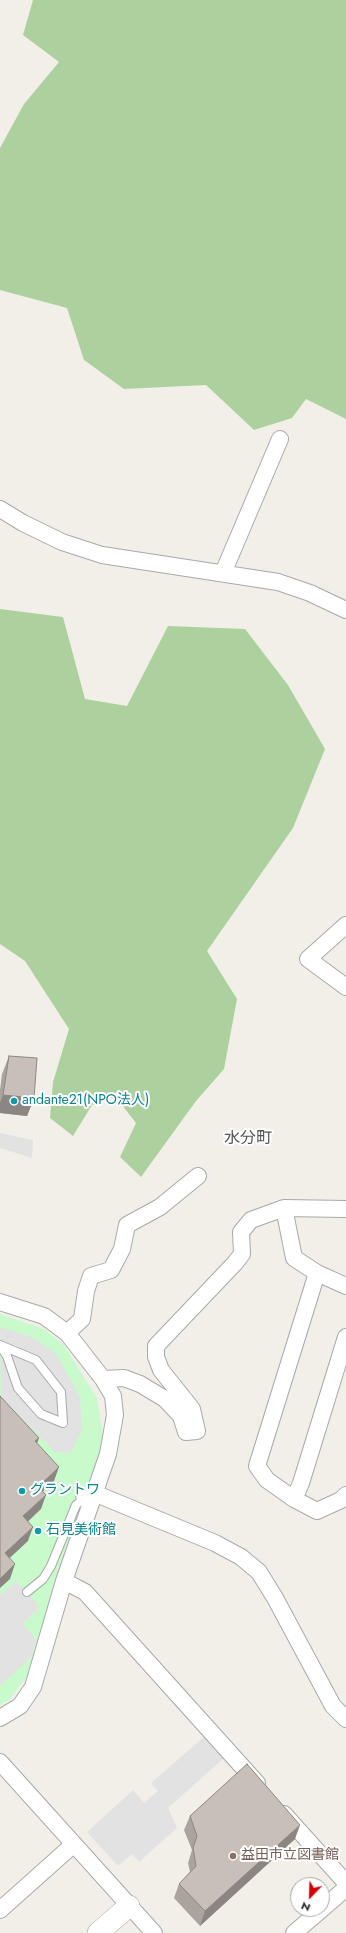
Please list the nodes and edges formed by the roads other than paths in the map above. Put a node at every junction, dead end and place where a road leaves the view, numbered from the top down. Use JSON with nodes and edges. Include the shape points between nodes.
{"nodes":[{"id":1,"x":280,"y":438,"type":"dead end"},
{"id":2,"x":0,"y":509,"type":"edge"},
{"id":3,"x":223,"y":573,"type":"junction"},
{"id":4,"x":346,"y":610,"type":"edge"},
{"id":5,"x":346,"y":925,"type":"edge"},
{"id":6,"x":346,"y":987,"type":"edge"},
{"id":7,"x":198,"y":1176,"type":"dead end"},
{"id":8,"x":284,"y":1208,"type":"junction"},
{"id":9,"x":346,"y":1209,"type":"edge"},
{"id":10,"x":316,"y":1273,"type":"junction"},
{"id":11,"x":346,"y":1286,"type":"edge"},
{"id":12,"x":0,"y":1302,"type":"edge"},
{"id":13,"x":67,"y":1333,"type":"junction"},
{"id":14,"x":346,"y":1337,"type":"edge"},
{"id":15,"x":0,"y":1345,"type":"edge"},
{"id":16,"x":103,"y":1379,"type":"junction"},
{"id":17,"x":94,"y":1493,"type":"junction"},
{"id":18,"x":346,"y":1495,"type":"edge"},
{"id":19,"x":294,"y":1499,"type":"junction"},
{"id":20,"x":64,"y":1581,"type":"junction"},
{"id":21,"x":27,"y":1592,"type":"dead end"},
{"id":22,"x":0,"y":1718,"type":"edge"},
{"id":23,"x":346,"y":1719,"type":"edge"},
{"id":24,"x":0,"y":1762,"type":"edge"},
{"id":25,"x":266,"y":1794,"type":"edge"},
{"id":26,"x":277,"y":1805,"type":"edge"},
{"id":27,"x":74,"y":1844,"type":"junction"},
{"id":28,"x":346,"y":1882,"type":"edge"},
{"id":29,"x":346,"y":1888,"type":"edge"},
{"id":30,"x":330,"y":1902,"type":"edge"},
{"id":31,"x":129,"y":1906,"type":"junction"},
{"id":32,"x":0,"y":1910,"type":"edge"},
{"id":33,"x":313,"y":1917,"type":"edge"},
{"id":34,"x":98,"y":1933,"type":"edge"},
{"id":35,"x":154,"y":1933,"type":"edge"},
{"id":36,"x":294,"y":1933,"type":"edge"}],
"edges":[{"from":1,"to":3,"type":"street"},
{"from":2,"to":3,"type":"street","via":[[62,542],[102,555]]},
{"from":3,"to":4,"type":"street","via":[[278,582],[310,592]]},
{"from":5,"to":6,"type":"street","via":[[308,959]]},
{"from":7,"to":13,"type":"street","via":[[160,1208],[127,1226],[122,1249],[112,1270],[91,1276],[82,1319]]},
{"from":8,"to":9,"type":"street"},
{"from":8,"to":10,"type":"street","via":[[294,1258]]},
{"from":8,"to":16,"type":"street","via":[[251,1220],[240,1232],[242,1254],[156,1346],[156,1357],[161,1370],[192,1409],[197,1431],[186,1432],[181,1416],[165,1400],[140,1384],[124,1378]]},
{"from":10,"to":11,"type":"street"},
{"from":10,"to":19,"type":"street","via":[[257,1466],[267,1480]]},
{"from":12,"to":13,"type":"street","via":[[44,1316]]},
{"from":13,"to":16,"type":"street"},
{"from":14,"to":19,"type":"street","via":[[302,1483]]},
{"from":15,"to":15,"type":"lane","via":[[36,1360],[61,1392],[63,1423],[41,1414],[18,1388],[7,1356]]},
{"from":16,"to":17,"type":"street","via":[[113,1396],[115,1415],[108,1454]]},
{"from":17,"to":20,"type":"street"},
{"from":17,"to":21,"type":"lane","via":[[80,1495],[81,1501],[76,1505],[44,1579]]},
{"from":17,"to":23,"type":"street","via":[[215,1543],[241,1557],[259,1572],[333,1706]]},
{"from":18,"to":19,"type":"street","via":[[342,1500],[317,1511]]},
{"from":20,"to":22,"type":"street","via":[[34,1687],[20,1706]]},
{"from":20,"to":25,"type":"street","via":[[85,1592]]},
{"from":24,"to":27,"type":"street"},
{"from":26,"to":28,"type":"street"},
{"from":27,"to":31,"type":"street"},
{"from":27,"to":32,"type":"street"},
{"from":29,"to":30,"type":"street"},
{"from":31,"to":34,"type":"street"},
{"from":31,"to":35,"type":"street"},
{"from":33,"to":36,"type":"street"}]}
